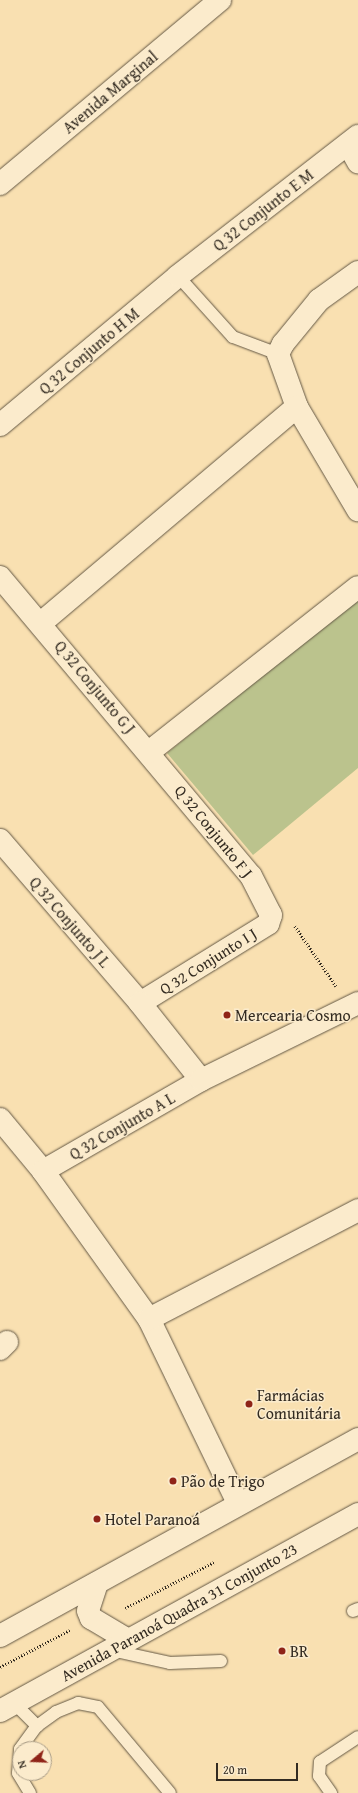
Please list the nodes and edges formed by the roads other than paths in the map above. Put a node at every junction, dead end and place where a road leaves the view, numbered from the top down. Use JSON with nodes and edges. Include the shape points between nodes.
{"nodes":[{"id":1,"x":220,"y":0,"type":"edge"},
{"id":2,"x":355,"y":148,"type":"edge"},
{"id":3,"x":0,"y":184,"type":"edge"},
{"id":4,"x":358,"y":272,"type":"edge"},
{"id":5,"x":178,"y":276,"type":"junction"},
{"id":6,"x":278,"y":354,"type":"junction"},
{"id":7,"x":297,"y":407,"type":"junction"},
{"id":8,"x":0,"y":426,"type":"edge"},
{"id":9,"x":358,"y":510,"type":"edge"},
{"id":10,"x":0,"y":577,"type":"edge"},
{"id":11,"x":358,"y":587,"type":"edge"},
{"id":12,"x":41,"y":623,"type":"junction"},
{"id":13,"x":149,"y":752,"type":"junction"},
{"id":14,"x":0,"y":840,"type":"edge"},
{"id":15,"x":271,"y":915,"type":"joint"},
{"id":16,"x":140,"y":1003,"type":"junction"},
{"id":17,"x":357,"y":1004,"type":"edge"},
{"id":18,"x":201,"y":1080,"type":"junction"},
{"id":19,"x":0,"y":1119,"type":"edge"},
{"id":20,"x":43,"y":1171,"type":"junction"},
{"id":21,"x":358,"y":1210,"type":"edge"},
{"id":22,"x":150,"y":1318,"type":"junction"},
{"id":23,"x":358,"y":1438,"type":"edge"},
{"id":24,"x":238,"y":1503,"type":"junction"},
{"id":25,"x":358,"y":1514,"type":"edge"},
{"id":26,"x":97,"y":1584,"type":"junction"},
{"id":27,"x":0,"y":1636,"type":"edge"},
{"id":28,"x":128,"y":1640,"type":"junction"},
{"id":29,"x":110,"y":1650,"type":"junction"},
{"id":30,"x":221,"y":1661,"type":"dead end"},
{"id":31,"x":7,"y":1707,"type":"edge"},
{"id":32,"x":37,"y":1726,"type":"junction"},
{"id":33,"x":358,"y":1737,"type":"edge"},
{"id":34,"x":30,"y":1793,"type":"edge"},
{"id":35,"x":170,"y":1793,"type":"edge"},
{"id":36,"x":331,"y":1793,"type":"edge"}],
"edges":[{"from":1,"to":3,"type":"street","name":"Avenida Marginal"},
{"from":2,"to":5,"type":"street","name":"Q 32 Conjunto E M"},
{"from":4,"to":6,"type":"street","via":[[319,300],[283,344]]},
{"from":5,"to":6,"type":"lane","via":[[233,337]]},
{"from":5,"to":8,"type":"street","name":"Q 32 Conjunto H M"},
{"from":6,"to":7,"type":"street"},
{"from":7,"to":9,"type":"street"},
{"from":7,"to":12,"type":"street"},
{"from":10,"to":12,"type":"street","name":"Q 32 Conjunto G J"},
{"from":11,"to":13,"type":"street"},
{"from":12,"to":13,"type":"street","name":"Q 32 Conjunto G J"},
{"from":13,"to":15,"type":"street","name":"Q 32 Conjunto F J","via":[[251,876]]},
{"from":14,"to":16,"type":"street","name":"Q 32 Conjunto J L"},
{"from":15,"to":16,"type":"street","name":"Q 32 Conjunto I J","via":[[268,924]]},
{"from":16,"to":18,"type":"street","name":"Q 32 Conjunto J L"},
{"from":17,"to":18,"type":"street","name":"Q 32 Conjunto A L"},
{"from":18,"to":20,"type":"street","name":"Q 32 Conjunto A L"},
{"from":19,"to":20,"type":"street"},
{"from":20,"to":22,"type":"street"},
{"from":21,"to":22,"type":"street"},
{"from":22,"to":24,"type":"street"},
{"from":23,"to":24,"type":"street"},
{"from":24,"to":26,"type":"street"},
{"from":25,"to":28,"type":"street","name":"Avenida Paranoá Quadra 31 Conjunto 23"},
{"from":26,"to":27,"type":"street"},
{"from":26,"to":28,"type":"street","via":[[88,1611],[90,1618]]},
{"from":28,"to":29,"type":"street","name":"Avenida Paranoá Quadra 31 Conjunto 23"},
{"from":29,"to":30,"type":"lane","via":[[170,1663]]},
{"from":29,"to":31,"type":"street","name":"Avenida Paranoá Quadra 31 Conjunto 23"},
{"from":31,"to":32,"type":"lane"},
{"from":32,"to":34,"type":"lane","via":[[17,1757],[20,1777]]},
{"from":32,"to":35,"type":"lane","via":[[56,1712],[73,1704],[98,1707]]},
{"from":33,"to":36,"type":"lane","via":[[320,1762],[319,1776]]}]}
